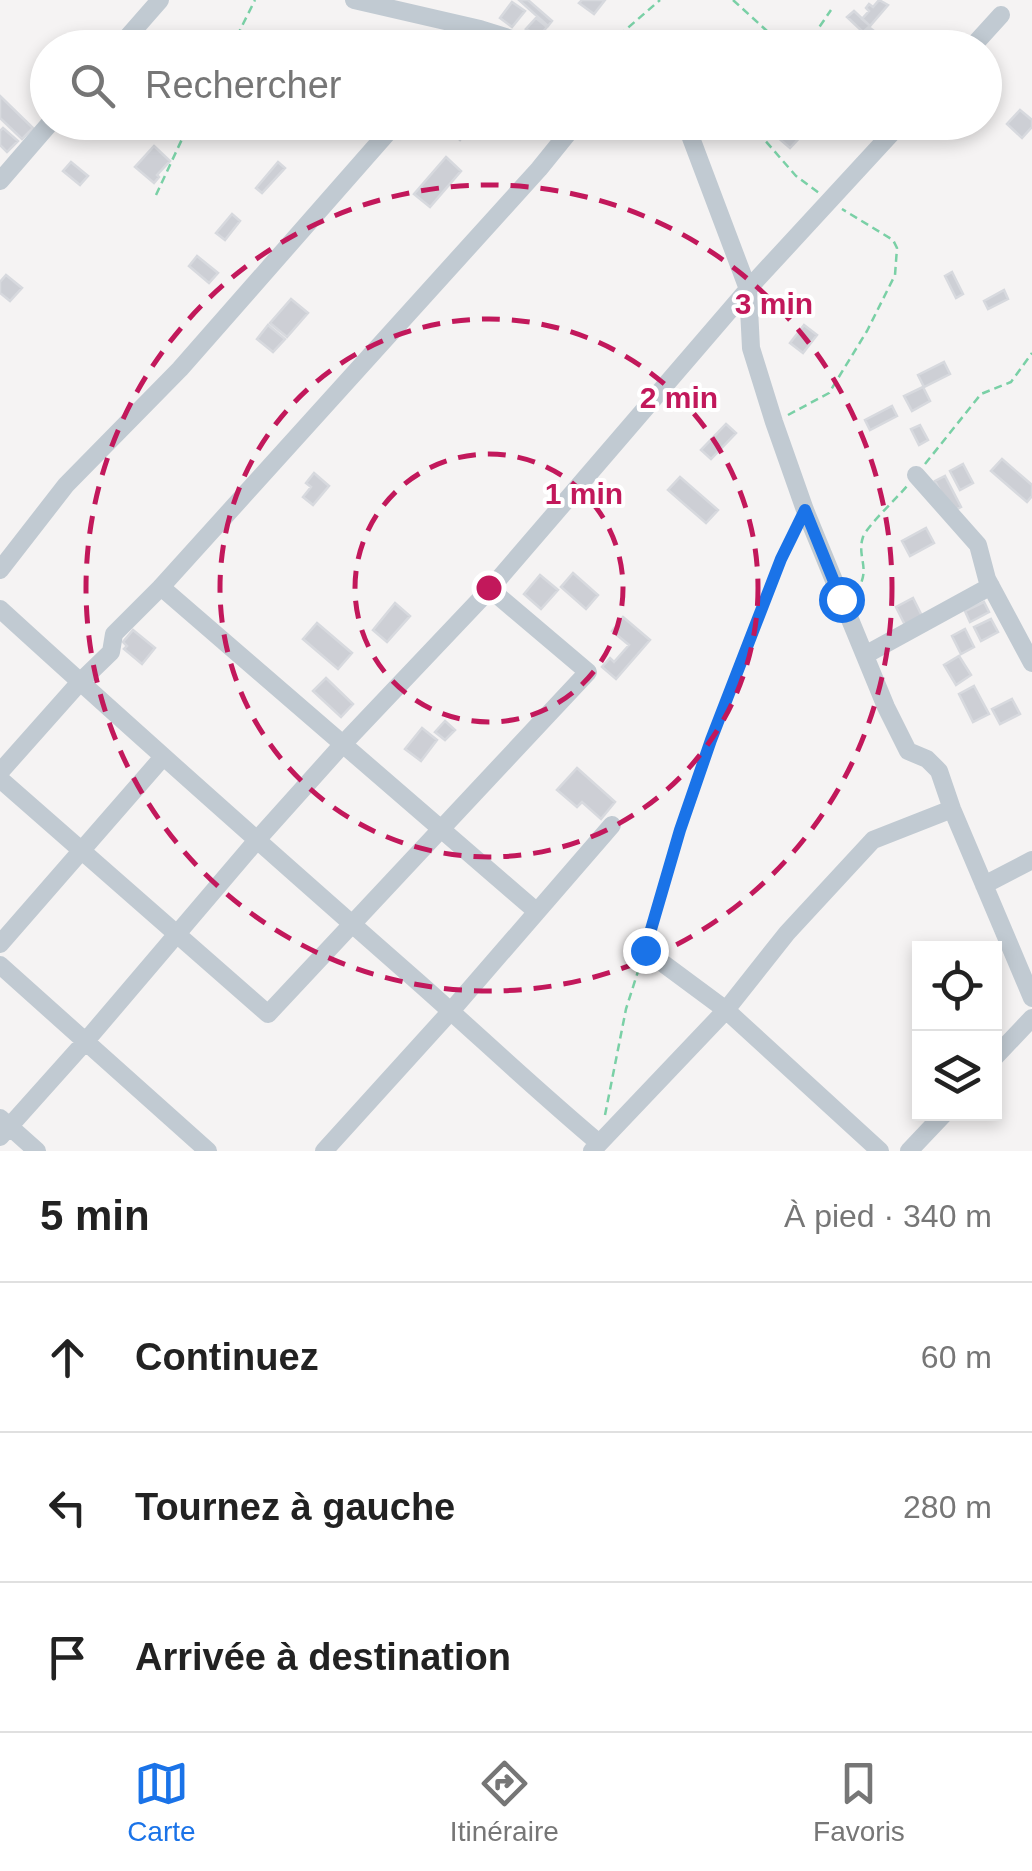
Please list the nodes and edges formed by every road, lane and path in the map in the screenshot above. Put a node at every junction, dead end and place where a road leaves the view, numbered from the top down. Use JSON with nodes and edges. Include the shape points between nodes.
{"nodes":[{"id":1,"x":160,"y":0,"type":"edge"},
{"id":2,"x":255,"y":0,"type":"edge"},
{"id":3,"x":354,"y":0,"type":"edge"},
{"id":4,"x":660,"y":0,"type":"edge"},
{"id":5,"x":733,"y":0,"type":"edge"},
{"id":6,"x":831,"y":10,"type":"dead end"},
{"id":7,"x":1001,"y":16,"type":"dead end"},
{"id":8,"x":480,"y":28,"type":"joint"},
{"id":9,"x":134,"y":30,"type":"edge"},
{"id":10,"x":240,"y":30,"type":"edge"},
{"id":11,"x":486,"y":30,"type":"edge"},
{"id":12,"x":625,"y":30,"type":"edge"},
{"id":13,"x":765,"y":30,"type":"edge"},
{"id":14,"x":818,"y":30,"type":"edge"},
{"id":15,"x":988,"y":30,"type":"edge"},
{"id":16,"x":36,"y":140,"type":"edge"},
{"id":17,"x":182,"y":140,"type":"edge"},
{"id":18,"x":381,"y":140,"type":"edge"},
{"id":19,"x":561,"y":140,"type":"edge"},
{"id":20,"x":691,"y":140,"type":"edge"},
{"id":21,"x":765,"y":140,"type":"edge"},
{"id":22,"x":886,"y":140,"type":"edge"},
{"id":23,"x":0,"y":180,"type":"edge"},
{"id":24,"x":156,"y":195,"type":"dead end"},
{"id":25,"x":830,"y":201,"type":"junction"},
{"id":26,"x":748,"y":288,"type":"junction"},
{"id":27,"x":774,"y":422,"type":"junction"},
{"id":28,"x":916,"y":475,"type":"dead end"},
{"id":29,"x":805,"y":510,"type":"junction"},
{"id":30,"x":0,"y":570,"type":"edge"},
{"id":31,"x":990,"y":586,"type":"junction"},
{"id":32,"x":161,"y":587,"type":"junction"},
{"id":33,"x":490,"y":590,"type":"junction"},
{"id":34,"x":0,"y":609,"type":"edge"},
{"id":35,"x":864,"y":655,"type":"junction"},
{"id":36,"x":1032,"y":663,"type":"edge"},
{"id":37,"x":80,"y":682,"type":"junction"},
{"id":38,"x":343,"y":744,"type":"junction"},
{"id":39,"x":163,"y":757,"type":"junction"},
{"id":40,"x":0,"y":775,"type":"edge"},
{"id":41,"x":952,"y":809,"type":"junction"},
{"id":42,"x":612,"y":826,"type":"dead end"},
{"id":43,"x":441,"y":829,"type":"junction"},
{"id":44,"x":257,"y":840,"type":"junction"},
{"id":45,"x":83,"y":850,"type":"junction"},
{"id":46,"x":1032,"y":860,"type":"edge"},
{"id":47,"x":984,"y":884,"type":"junction"},
{"id":48,"x":536,"y":912,"type":"junction"},
{"id":49,"x":353,"y":925,"type":"junction"},
{"id":50,"x":177,"y":933,"type":"junction"},
{"id":51,"x":0,"y":944,"type":"edge"},
{"id":52,"x":645,"y":950,"type":"junction"},
{"id":53,"x":0,"y":965,"type":"edge"},
{"id":54,"x":1032,"y":998,"type":"edge"},
{"id":55,"x":726,"y":1010,"type":"junction"},
{"id":56,"x":451,"y":1012,"type":"junction"},
{"id":57,"x":1032,"y":1018,"type":"edge"},
{"id":58,"x":85,"y":1042,"type":"junction"},
{"id":59,"x":1002,"y":1050,"type":"edge"},
{"id":60,"x":938,"y":1121,"type":"edge"},
{"id":61,"x":3,"y":1127,"type":"edge"},
{"id":62,"x":595,"y":1147,"type":"edge"},
{"id":63,"x":37,"y":1151,"type":"edge"},
{"id":64,"x":208,"y":1151,"type":"edge"},
{"id":65,"x":324,"y":1151,"type":"edge"},
{"id":66,"x":880,"y":1151,"type":"edge"},
{"id":67,"x":910,"y":1151,"type":"edge"}],
"edges":[{"from":1,"to":9,"type":"street"},
{"from":2,"to":10,"type":"path"},
{"from":3,"to":8,"type":"street"},
{"from":4,"to":12,"type":"path"},
{"from":5,"to":13,"type":"path"},
{"from":6,"to":14,"type":"path"},
{"from":7,"to":15,"type":"street"},
{"from":8,"to":11,"type":"street"},
{"from":16,"to":23,"type":"street"},
{"from":17,"to":24,"type":"path"},
{"from":18,"to":30,"type":"street","via":[[180,369],[66,485]]},
{"from":19,"to":32,"type":"street"},
{"from":20,"to":26,"type":"street"},
{"from":21,"to":25,"type":"path"},
{"from":22,"to":25,"type":"street"},
{"from":25,"to":26,"type":"street"},
{"from":25,"to":27,"type":"path","via":[[893,240],[895,275],[829,393]]},
{"from":26,"to":27,"type":"street","via":[[751,348]]},
{"from":26,"to":33,"type":"street"},
{"from":27,"to":29,"type":"street"},
{"from":28,"to":31,"type":"street","via":[[978,545]]},
{"from":29,"to":35,"type":"street"},
{"from":29,"to":52,"type":"path","via":[[711,740]]},
{"from":31,"to":35,"type":"street"},
{"from":31,"to":36,"type":"street"},
{"from":32,"to":37,"type":"street","via":[[114,634],[110,652]]},
{"from":32,"to":38,"type":"street"},
{"from":33,"to":38,"type":"street"},
{"from":33,"to":43,"type":"street","via":[[588,672]]},
{"from":34,"to":37,"type":"street"},
{"from":35,"to":41,"type":"street","via":[[908,751],[939,771]]},
{"from":37,"to":39,"type":"street"},
{"from":37,"to":40,"type":"street"},
{"from":38,"to":43,"type":"street"},
{"from":38,"to":44,"type":"street"},
{"from":39,"to":44,"type":"street"},
{"from":39,"to":45,"type":"street"},
{"from":40,"to":45,"type":"street"},
{"from":41,"to":47,"type":"street"},
{"from":41,"to":55,"type":"street","via":[[874,840]]},
{"from":42,"to":48,"type":"street"},
{"from":43,"to":48,"type":"street"},
{"from":43,"to":49,"type":"street"},
{"from":44,"to":49,"type":"street"},
{"from":44,"to":50,"type":"street"},
{"from":45,"to":50,"type":"street"},
{"from":45,"to":51,"type":"street"},
{"from":46,"to":47,"type":"street"},
{"from":47,"to":54,"type":"street"},
{"from":48,"to":56,"type":"street"},
{"from":49,"to":50,"type":"street","via":[[268,1014]]},
{"from":49,"to":56,"type":"street"},
{"from":50,"to":58,"type":"street"},
{"from":52,"to":55,"type":"street"},
{"from":52,"to":62,"type":"path"},
{"from":53,"to":58,"type":"street"},
{"from":55,"to":62,"type":"street"},
{"from":55,"to":66,"type":"street"},
{"from":56,"to":62,"type":"street"},
{"from":56,"to":65,"type":"street"},
{"from":57,"to":59,"type":"street"},
{"from":58,"to":61,"type":"street"},
{"from":58,"to":64,"type":"street"},
{"from":60,"to":67,"type":"street"},
{"from":61,"to":63,"type":"street"}]}
